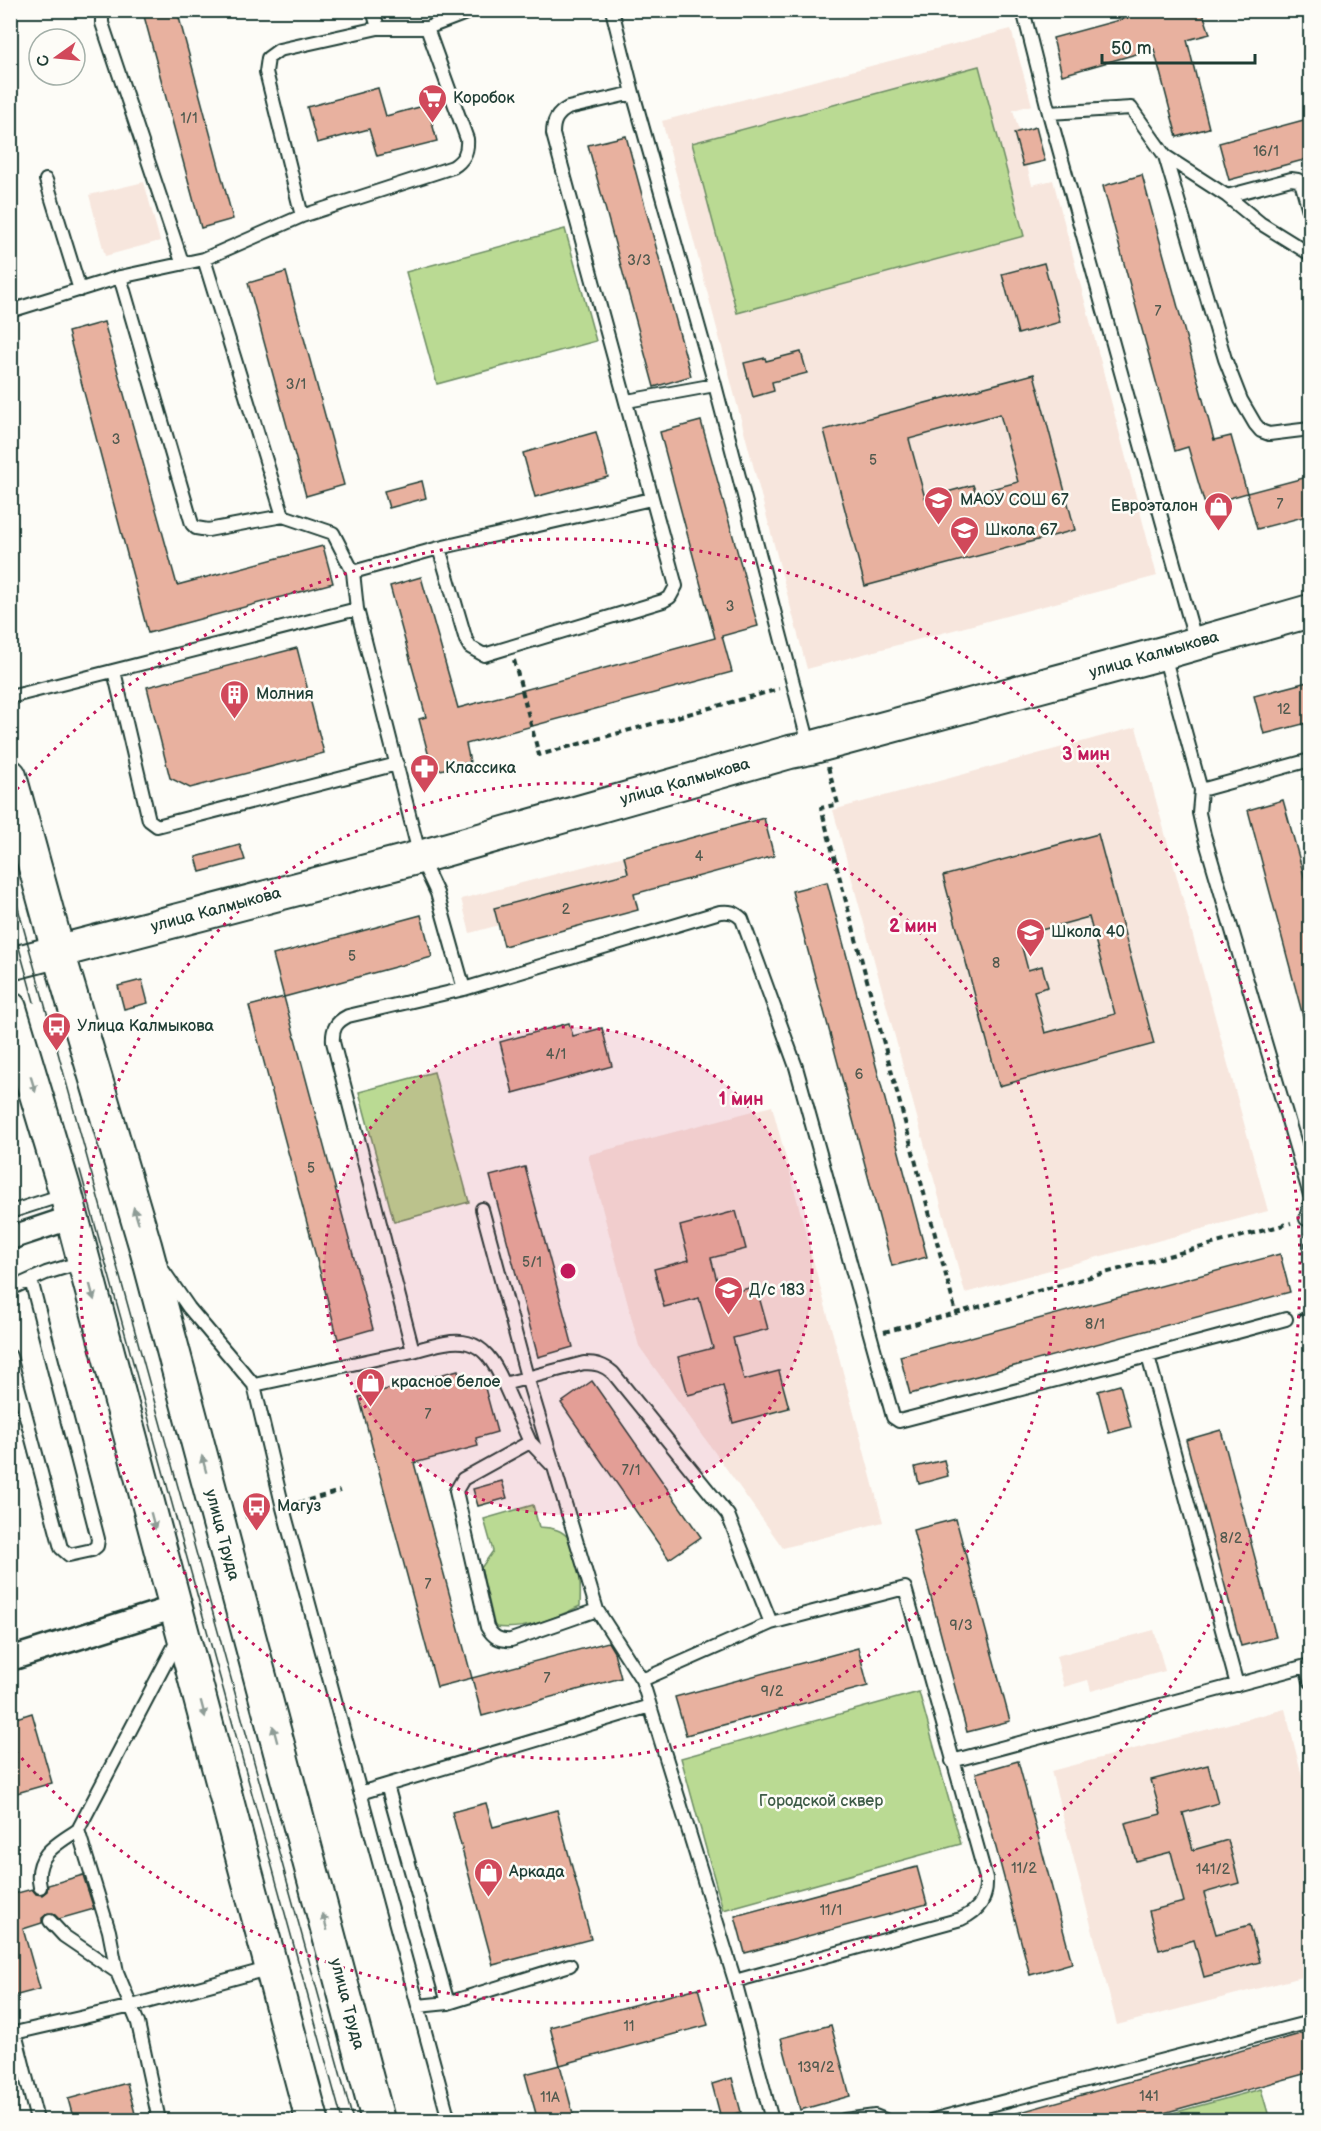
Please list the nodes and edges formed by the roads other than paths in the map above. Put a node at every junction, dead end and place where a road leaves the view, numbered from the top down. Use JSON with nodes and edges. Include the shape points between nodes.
{"nodes":[{"id":1,"x":102,"y":10,"type":"edge"},
{"id":2,"x":373,"y":10,"type":"edge"},
{"id":3,"x":474,"y":10,"type":"edge"},
{"id":4,"x":612,"y":10,"type":"edge"},
{"id":5,"x":1023,"y":10,"type":"edge"},
{"id":6,"x":378,"y":28,"type":"junction"},
{"id":7,"x":427,"y":28,"type":"junction"},
{"id":8,"x":633,"y":93,"type":"junction"},
{"id":9,"x":1049,"y":113,"type":"junction"},
{"id":10,"x":1165,"y":156,"type":"junction"},
{"id":11,"x":46,"y":180,"type":"dead end"},
{"id":12,"x":1227,"y":196,"type":"junction"},
{"id":13,"x":1311,"y":214,"type":"edge"},
{"id":14,"x":302,"y":216,"type":"junction"},
{"id":15,"x":1311,"y":254,"type":"edge"},
{"id":16,"x":204,"y":259,"type":"junction"},
{"id":17,"x":182,"y":262,"type":"junction"},
{"id":18,"x":120,"y":277,"type":"junction"},
{"id":19,"x":80,"y":290,"type":"junction"},
{"id":20,"x":10,"y":310,"type":"edge"},
{"id":21,"x":715,"y":385,"type":"junction"},
{"id":22,"x":627,"y":401,"type":"junction"},
{"id":23,"x":1311,"y":429,"type":"edge"},
{"id":24,"x":651,"y":499,"type":"junction"},
{"id":25,"x":283,"y":516,"type":"junction"},
{"id":26,"x":439,"y":548,"type":"junction"},
{"id":27,"x":352,"y":572,"type":"junction"},
{"id":28,"x":357,"y":609,"type":"junction"},
{"id":29,"x":1311,"y":611,"type":"edge"},
{"id":30,"x":1196,"y":643,"type":"junction"},
{"id":31,"x":1163,"y":653,"type":"junction"},
{"id":32,"x":114,"y":671,"type":"junction"},
{"id":33,"x":10,"y":697,"type":"edge"},
{"id":34,"x":816,"y":747,"type":"junction"},
{"id":35,"x":1311,"y":760,"type":"edge"},
{"id":36,"x":397,"y":764,"type":"junction"},
{"id":37,"x":10,"y":776,"type":"edge"},
{"id":38,"x":1201,"y":790,"type":"junction"},
{"id":39,"x":420,"y":857,"type":"junction"},
{"id":40,"x":58,"y":951,"type":"junction"},
{"id":41,"x":10,"y":964,"type":"edge"},
{"id":42,"x":464,"y":989,"type":"junction"},
{"id":43,"x":10,"y":1008,"type":"edge"},
{"id":44,"x":1311,"y":1195,"type":"edge"},
{"id":45,"x":1311,"y":1203,"type":"edge"},
{"id":46,"x":70,"y":1206,"type":"junction"},
{"id":47,"x":482,"y":1209,"type":"dead end"},
{"id":48,"x":1306,"y":1219,"type":"road end"},
{"id":49,"x":12,"y":1226,"type":"edge"},
{"id":50,"x":146,"y":1245,"type":"junction"},
{"id":51,"x":84,"y":1262,"type":"junction"},
{"id":52,"x":31,"y":1280,"type":"junction"},
{"id":53,"x":10,"y":1288,"type":"edge"},
{"id":54,"x":1286,"y":1319,"type":"road end"},
{"id":55,"x":413,"y":1351,"type":"junction"},
{"id":56,"x":10,"y":1356,"type":"edge"},
{"id":57,"x":1148,"y":1356,"type":"junction"},
{"id":58,"x":527,"y":1377,"type":"junction"},
{"id":59,"x":504,"y":1384,"type":"junction"},
{"id":60,"x":254,"y":1385,"type":"junction"},
{"id":61,"x":530,"y":1442,"type":"junction"},
{"id":62,"x":554,"y":1467,"type":"junction"},
{"id":63,"x":597,"y":1610,"type":"junction"},
{"id":64,"x":179,"y":1619,"type":"junction"},
{"id":65,"x":771,"y":1623,"type":"junction"},
{"id":66,"x":10,"y":1659,"type":"edge"},
{"id":67,"x":642,"y":1680,"type":"junction"},
{"id":68,"x":1311,"y":1681,"type":"edge"},
{"id":69,"x":1237,"y":1685,"type":"junction"},
{"id":70,"x":650,"y":1706,"type":"junction"},
{"id":71,"x":952,"y":1761,"type":"junction"},
{"id":72,"x":387,"y":1785,"type":"junction"},
{"id":73,"x":360,"y":1793,"type":"junction"},
{"id":74,"x":78,"y":1830,"type":"junction"},
{"id":75,"x":40,"y":1887,"type":"dead end"},
{"id":76,"x":50,"y":1921,"type":"dead end"},
{"id":77,"x":570,"y":1965,"type":"dead end"},
{"id":78,"x":272,"y":1968,"type":"junction"},
{"id":79,"x":117,"y":1972,"type":"junction"},
{"id":80,"x":735,"y":1981,"type":"junction"},
{"id":81,"x":448,"y":2003,"type":"junction"},
{"id":82,"x":132,"y":2006,"type":"junction"},
{"id":83,"x":418,"y":2006,"type":"junction"},
{"id":84,"x":1311,"y":2022,"type":"edge"},
{"id":85,"x":13,"y":2034,"type":"edge"},
{"id":86,"x":38,"y":2121,"type":"edge"},
{"id":87,"x":159,"y":2121,"type":"edge"},
{"id":88,"x":312,"y":2121,"type":"edge"},
{"id":89,"x":378,"y":2121,"type":"edge"},
{"id":90,"x":449,"y":2121,"type":"edge"},
{"id":91,"x":772,"y":2121,"type":"edge"},
{"id":92,"x":844,"y":2121,"type":"edge"},
{"id":93,"x":885,"y":2121,"type":"edge"},
{"id":94,"x":932,"y":2121,"type":"edge"}],
"edges":[{"from":1,"to":17,"type":"lane","via":[[102,23]]},
{"from":2,"to":6,"type":"lane"},
{"from":3,"to":7,"type":"lane"},
{"from":4,"to":8,"type":"lane"},
{"from":5,"to":9,"type":"lane"},
{"from":6,"to":7,"type":"lane"},
{"from":6,"to":14,"type":"lane","via":[[279,50],[268,58],[266,72]]},
{"from":7,"to":14,"type":"lane","via":[[467,139],[465,156],[453,167]]},
{"from":8,"to":21,"type":"lane"},
{"from":8,"to":22,"type":"lane","via":[[568,108],[555,118],[553,126]]},
{"from":9,"to":10,"type":"lane","via":[[1131,108]]},
{"from":9,"to":30,"type":"lane"},
{"from":10,"to":12,"type":"lane"},
{"from":10,"to":23,"type":"lane","via":[[1225,359],[1241,400],[1255,424],[1269,434]]},
{"from":11,"to":19,"type":"lane"},
{"from":12,"to":13,"type":"lane","via":[[1294,179],[1302,186]]},
{"from":12,"to":15,"type":"lane","via":[[1260,223]]},
{"from":14,"to":16,"type":"lane"},
{"from":16,"to":17,"type":"lane"},
{"from":16,"to":25,"type":"lane"},
{"from":17,"to":18,"type":"lane"},
{"from":18,"to":19,"type":"lane"},
{"from":18,"to":25,"type":"lane","via":[[192,524],[208,530]]},
{"from":19,"to":20,"type":"lane"},
{"from":21,"to":22,"type":"lane"},
{"from":21,"to":34,"type":"lane","via":[[794,685]]},
{"from":22,"to":24,"type":"lane"},
{"from":24,"to":26,"type":"lane"},
{"from":24,"to":26,"type":"lane","via":[[675,579],[676,586],[669,597],[484,655],[470,647]]},
{"from":25,"to":27,"type":"lane","via":[[333,533]]},
{"from":26,"to":27,"type":"lane"},
{"from":27,"to":28,"type":"lane"},
{"from":28,"to":32,"type":"lane"},
{"from":28,"to":36,"type":"lane"},
{"from":29,"to":30,"type":"main road","name":"улица Калмыкова"},
{"from":30,"to":31,"type":"main road","name":"улица Калмыкова"},
{"from":31,"to":34,"type":"main road","name":"улица Калмыкова"},
{"from":31,"to":38,"type":"lane"},
{"from":32,"to":33,"type":"lane"},
{"from":32,"to":36,"type":"lane","via":[[149,820],[157,826]]},
{"from":34,"to":39,"type":"main road","name":"улица Калмыкова"},
{"from":35,"to":38,"type":"lane"},
{"from":36,"to":39,"type":"lane"},
{"from":37,"to":40,"type":"main road","name":"улица Труда"},
{"from":38,"to":44,"type":"lane","via":[[1199,813],[1204,835]]},
{"from":39,"to":40,"type":"main road","name":"улица Калмыкова"},
{"from":39,"to":42,"type":"lane","via":[[437,893]]},
{"from":40,"to":41,"type":"main road"},
{"from":50,"to":40,"type":"main road","name":"улица Труда","one_way":true},
{"from":42,"to":55,"type":"lane","via":[[348,1016],[340,1020],[333,1034]]},
{"from":42,"to":57,"type":"lane","via":[[720,912],[736,913],[746,926],[796,1067],[892,1414],[899,1421]]},
{"from":43,"to":46,"type":"main road","one_way":true},
{"from":45,"to":48,"type":"lane"},
{"from":46,"to":49,"type":"street"},
{"from":46,"to":51,"type":"main road"},
{"from":47,"to":58,"type":"lane"},
{"from":50,"to":60,"type":"lane","via":[[189,1308]]},
{"from":89,"to":50,"type":"main road","name":"улица Труда","one_way":true},
{"from":51,"to":52,"type":"lane"},
{"from":51,"to":64,"type":"main road","one_way":true},
{"from":52,"to":53,"type":"lane"},
{"from":52,"to":56,"type":"lane","via":[[98,1539],[92,1550],[69,1555],[61,1548]]},
{"from":54,"to":57,"type":"lane"},
{"from":55,"to":59,"type":"lane","via":[[446,1341],[476,1345],[496,1365]]},
{"from":55,"to":60,"type":"lane"},
{"from":57,"to":69,"type":"lane"},
{"from":58,"to":59,"type":"lane"},
{"from":58,"to":62,"type":"lane"},
{"from":58,"to":65,"type":"lane","via":[[584,1363],[606,1366],[614,1373],[728,1515]]},
{"from":59,"to":61,"type":"lane"},
{"from":60,"to":73,"type":"lane"},
{"from":61,"to":62,"type":"lane"},
{"from":61,"to":63,"type":"lane","via":[[463,1479],[456,1491],[487,1627],[496,1639],[511,1640]]},
{"from":62,"to":63,"type":"lane"},
{"from":63,"to":67,"type":"lane"},
{"from":64,"to":66,"type":"street"},
{"from":64,"to":74,"type":"lane"},
{"from":64,"to":78,"type":"main road","one_way":true},
{"from":65,"to":67,"type":"lane"},
{"from":65,"to":71,"type":"lane","via":[[905,1588]]},
{"from":67,"to":70,"type":"lane"},
{"from":68,"to":69,"type":"lane","via":[[1306,1666]]},
{"from":69,"to":71,"type":"lane"},
{"from":70,"to":72,"type":"lane"},
{"from":70,"to":80,"type":"lane"},
{"from":71,"to":80,"type":"lane","via":[[986,1878],[982,1903],[973,1913]]},
{"from":72,"to":73,"type":"lane"},
{"from":72,"to":81,"type":"lane"},
{"from":73,"to":83,"type":"lane"},
{"from":74,"to":75,"type":"lane","via":[[51,1847],[42,1863]]},
{"from":74,"to":79,"type":"lane","via":[[109,1931]]},
{"from":76,"to":79,"type":"lane","via":[[64,1936]]},
{"from":77,"to":81,"type":"lane"},
{"from":78,"to":82,"type":"lane"},
{"from":78,"to":88,"type":"main road"},
{"from":79,"to":82,"type":"lane"},
{"from":80,"to":91,"type":"lane"},
{"from":81,"to":83,"type":"lane"},
{"from":82,"to":85,"type":"lane"},
{"from":82,"to":87,"type":"lane"},
{"from":83,"to":90,"type":"lane"},
{"from":84,"to":94,"type":"lane"},
{"from":85,"to":86,"type":"lane"},
{"from":92,"to":93,"type":"lane","via":[[875,2116]]}]}
